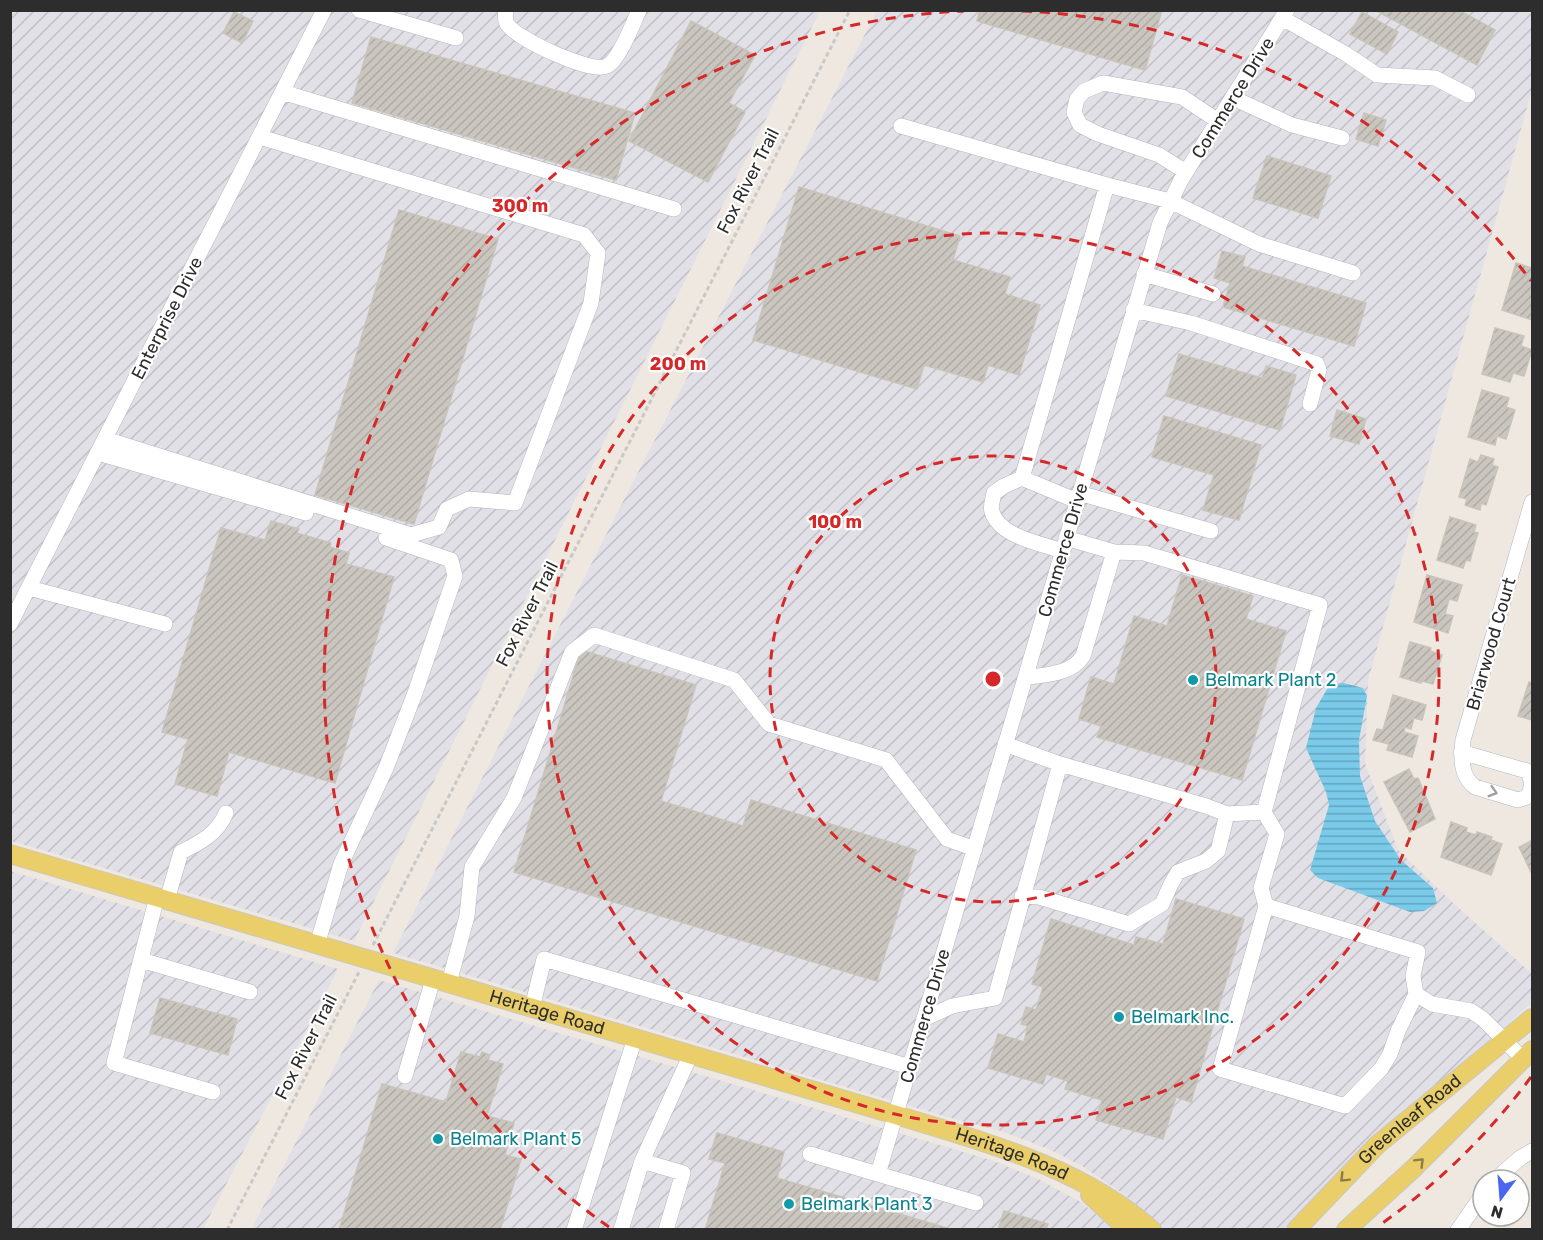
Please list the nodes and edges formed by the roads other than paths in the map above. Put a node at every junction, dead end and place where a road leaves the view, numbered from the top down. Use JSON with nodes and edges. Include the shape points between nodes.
{"nodes":[{"id":1,"x":324,"y":10,"type":"edge"},
{"id":2,"x":359,"y":10,"type":"edge"},
{"id":3,"x":506,"y":10,"type":"edge"},
{"id":4,"x":639,"y":10,"type":"edge"},
{"id":5,"x":1284,"y":14,"type":"edge"},
{"id":6,"x":456,"y":38,"type":"dead end"},
{"id":7,"x":282,"y":92,"type":"junction"},
{"id":8,"x":1468,"y":95,"type":"dead end"},
{"id":9,"x":1233,"y":98,"type":"junction"},
{"id":10,"x":1218,"y":121,"type":"junction"},
{"id":11,"x":901,"y":126,"type":"dead end"},
{"id":12,"x":260,"y":136,"type":"junction"},
{"id":13,"x":1342,"y":138,"type":"dead end"},
{"id":14,"x":1186,"y":172,"type":"junction"},
{"id":15,"x":1107,"y":185,"type":"junction"},
{"id":16,"x":1170,"y":201,"type":"junction"},
{"id":17,"x":674,"y":209,"type":"dead end"},
{"id":18,"x":1353,"y":273,"type":"dead end"},
{"id":19,"x":1144,"y":274,"type":"junction"},
{"id":20,"x":1214,"y":294,"type":"dead end"},
{"id":21,"x":1133,"y":310,"type":"junction"},
{"id":22,"x":1310,"y":404,"type":"dead end"},
{"id":23,"x":105,"y":439,"type":"junction"},
{"id":24,"x":98,"y":453,"type":"junction"},
{"id":25,"x":1022,"y":478,"type":"junction"},
{"id":26,"x":1078,"y":497,"type":"junction"},
{"id":27,"x":1533,"y":502,"type":"edge"},
{"id":28,"x":1211,"y":531,"type":"dead end"},
{"id":29,"x":1064,"y":544,"type":"junction"},
{"id":30,"x":1526,"y":551,"type":"edge"},
{"id":31,"x":1114,"y":552,"type":"junction"},
{"id":32,"x":29,"y":588,"type":"junction"},
{"id":33,"x":10,"y":624,"type":"edge"},
{"id":34,"x":165,"y":624,"type":"dead end"},
{"id":35,"x":1025,"y":678,"type":"junction"},
{"id":36,"x":1005,"y":744,"type":"junction"},
{"id":37,"x":1461,"y":752,"type":"junction"},
{"id":38,"x":1060,"y":764,"type":"junction"},
{"id":39,"x":1264,"y":812,"type":"junction"},
{"id":40,"x":226,"y":813,"type":"dead end"},
{"id":41,"x":1227,"y":814,"type":"junction"},
{"id":42,"x":975,"y":849,"type":"junction"},
{"id":43,"x":10,"y":854,"type":"edge"},
{"id":44,"x":1022,"y":897,"type":"junction"},
{"id":45,"x":162,"y":899,"type":"junction"},
{"id":46,"x":1266,"y":906,"type":"junction"},
{"id":47,"x":317,"y":945,"type":"junction"},
{"id":48,"x":141,"y":960,"type":"junction"},
{"id":49,"x":441,"y":981,"type":"junction"},
{"id":50,"x":250,"y":992,"type":"dead end"},
{"id":51,"x":1416,"y":994,"type":"junction"},
{"id":52,"x":532,"y":1008,"type":"junction"},
{"id":53,"x":1533,"y":1018,"type":"edge"},
{"id":54,"x":924,"y":1019,"type":"junction"},
{"id":55,"x":634,"y":1038,"type":"junction"},
{"id":56,"x":1506,"y":1041,"type":"junction"},
{"id":57,"x":691,"y":1054,"type":"junction"},
{"id":58,"x":1528,"y":1055,"type":"edge"},
{"id":59,"x":910,"y":1067,"type":"junction"},
{"id":60,"x":405,"y":1076,"type":"dead end"},
{"id":61,"x":213,"y":1092,"type":"dead end"},
{"id":62,"x":896,"y":1115,"type":"junction"},
{"id":63,"x":1533,"y":1151,"type":"edge"},
{"id":64,"x":810,"y":1154,"type":"dead end"},
{"id":65,"x":642,"y":1161,"type":"junction"},
{"id":66,"x":1509,"y":1168,"type":"edge"},
{"id":67,"x":878,"y":1174,"type":"junction"},
{"id":68,"x":1079,"y":1182,"type":"junction"},
{"id":69,"x":976,"y":1203,"type":"dead end"},
{"id":70,"x":1471,"y":1211,"type":"edge"},
{"id":71,"x":574,"y":1230,"type":"edge"},
{"id":72,"x":621,"y":1230,"type":"edge"},
{"id":73,"x":666,"y":1230,"type":"edge"},
{"id":74,"x":1128,"y":1230,"type":"edge"},
{"id":75,"x":1152,"y":1230,"type":"edge"},
{"id":76,"x":1296,"y":1230,"type":"edge"},
{"id":77,"x":1346,"y":1230,"type":"edge"},
{"id":78,"x":1458,"y":1230,"type":"edge"}],
"edges":[{"from":1,"to":7,"type":"street","name":"Enterprise Drive"},
{"from":2,"to":6,"type":"street"},
{"from":3,"to":4,"type":"street","via":[[508,26],[524,38],[596,68],[614,61]]},
{"from":5,"to":8,"type":"street","via":[[1377,75],[1435,78]]},
{"from":5,"to":9,"type":"street","name":"Commerce Drive"},
{"from":7,"to":12,"type":"street","name":"Enterprise Drive"},
{"from":7,"to":17,"type":"street"},
{"from":9,"to":10,"type":"street","name":"Commerce Drive"},
{"from":9,"to":13,"type":"street","via":[[1292,125]]},
{"from":10,"to":14,"type":"street","name":"Commerce Drive"},
{"from":10,"to":14,"type":"street","via":[[1182,97],[1103,83],[1084,91],[1077,99],[1074,112],[1080,125],[1158,154]]},
{"from":11,"to":15,"type":"street"},
{"from":12,"to":23,"type":"street","name":"Enterprise Drive"},
{"from":12,"to":23,"type":"street","via":[[584,235],[598,253],[591,303],[516,503],[469,499],[447,509],[439,527],[411,535]]},
{"from":14,"to":16,"type":"street","name":"Commerce Drive"},
{"from":15,"to":16,"type":"street"},
{"from":15,"to":25,"type":"street"},
{"from":16,"to":18,"type":"street","via":[[1259,244]]},
{"from":16,"to":19,"type":"street","name":"Commerce Drive"},
{"from":19,"to":20,"type":"street"},
{"from":19,"to":21,"type":"street","name":"Commerce Drive"},
{"from":21,"to":22,"type":"street","via":[[1191,323],[1317,364],[1319,370]]},
{"from":21,"to":26,"type":"street","name":"Commerce Drive"},
{"from":23,"to":24,"type":"street","name":"Enterprise Drive"},
{"from":24,"to":32,"type":"street","name":"Enterprise Drive"},
{"from":24,"to":47,"type":"street","via":[[333,520],[451,560],[455,576],[415,693],[387,768],[341,864]]},
{"from":25,"to":26,"type":"street"},
{"from":25,"to":29,"type":"street","via":[[994,493],[991,510],[998,524],[1011,533]]},
{"from":26,"to":28,"type":"street"},
{"from":26,"to":29,"type":"street","name":"Commerce Drive"},
{"from":27,"to":30,"type":"street","name":"Briarwood Court"},
{"from":29,"to":31,"type":"street"},
{"from":29,"to":35,"type":"street","name":"Commerce Drive"},
{"from":30,"to":37,"type":"street","name":"Briarwood Court"},
{"from":31,"to":35,"type":"street","via":[[1077,665],[1067,671]]},
{"from":31,"to":39,"type":"street","via":[[1144,553],[1320,605]]},
{"from":32,"to":33,"type":"street","name":"Enterprise Drive"},
{"from":32,"to":34,"type":"street"},
{"from":35,"to":36,"type":"street","name":"Commerce Drive"},
{"from":36,"to":38,"type":"street"},
{"from":36,"to":42,"type":"street","name":"Commerce Drive"},
{"from":37,"to":37,"type":"street","name":"Briarwood Court","one_way":true,"via":[[1466,776],[1475,787],[1518,800],[1527,797],[1532,789],[1527,771]]},
{"from":38,"to":41,"type":"street"},
{"from":38,"to":44,"type":"street"},
{"from":39,"to":41,"type":"street"},
{"from":39,"to":46,"type":"street","via":[[1277,834],[1262,888]]},
{"from":40,"to":45,"type":"street","via":[[221,825],[199,844],[181,852]]},
{"from":41,"to":44,"type":"street","via":[[1218,851],[1206,861],[1178,872],[1162,904],[1129,924],[1039,897]]},
{"from":42,"to":49,"type":"street","via":[[947,839],[886,760],[769,724],[734,680],[594,635],[572,652],[514,798],[472,867],[466,916]]},
{"from":42,"to":54,"type":"street","name":"Commerce Drive"},
{"from":43,"to":45,"type":"main road","name":"Heritage Road"},
{"from":44,"to":54,"type":"street","via":[[995,998],[952,1006]]},
{"from":45,"to":47,"type":"main road","name":"Heritage Road"},
{"from":45,"to":48,"type":"street"},
{"from":46,"to":51,"type":"street","via":[[1418,952],[1413,976]]},
{"from":46,"to":51,"type":"street","via":[[1220,1069],[1345,1106],[1381,1069]]},
{"from":47,"to":49,"type":"main road","name":"Heritage Road"},
{"from":48,"to":50,"type":"street"},
{"from":48,"to":61,"type":"street","via":[[114,1063]]},
{"from":49,"to":52,"type":"main road","name":"Heritage Road"},
{"from":49,"to":60,"type":"street"},
{"from":51,"to":56,"type":"street","via":[[1432,1004],[1471,1011]]},
{"from":52,"to":55,"type":"main road","name":"Heritage Road"},
{"from":52,"to":59,"type":"street","via":[[544,959]]},
{"from":53,"to":56,"type":"main road","name":"Greenleaf Road"},
{"from":54,"to":59,"type":"street","name":"Commerce Drive"},
{"from":55,"to":57,"type":"main road","name":"Heritage Road"},
{"from":55,"to":71,"type":"street"},
{"from":56,"to":58,"type":"street"},
{"from":56,"to":76,"type":"main road","name":"Greenleaf Road","one_way":true,"via":[[1377,1145]]},
{"from":57,"to":62,"type":"main road","name":"Heritage Road"},
{"from":57,"to":65,"type":"street"},
{"from":77,"to":58,"type":"main road","name":"Greenleaf Road","one_way":true},
{"from":59,"to":62,"type":"street","name":"Commerce Drive"},
{"from":62,"to":67,"type":"street","name":"Commerce Drive"},
{"from":62,"to":68,"type":"main road","name":"Heritage Road","via":[[1007,1150]]},
{"from":63,"to":66,"type":"street"},
{"from":64,"to":67,"type":"street"},
{"from":65,"to":72,"type":"street"},
{"from":65,"to":73,"type":"street","via":[[683,1173]]},
{"from":67,"to":69,"type":"street"},
{"from":68,"to":74,"type":"main road","name":"Heritage Road"},
{"from":68,"to":75,"type":"main road","name":"Heritage Road","via":[[1123,1205]]},
{"from":70,"to":78,"type":"street"}]}
